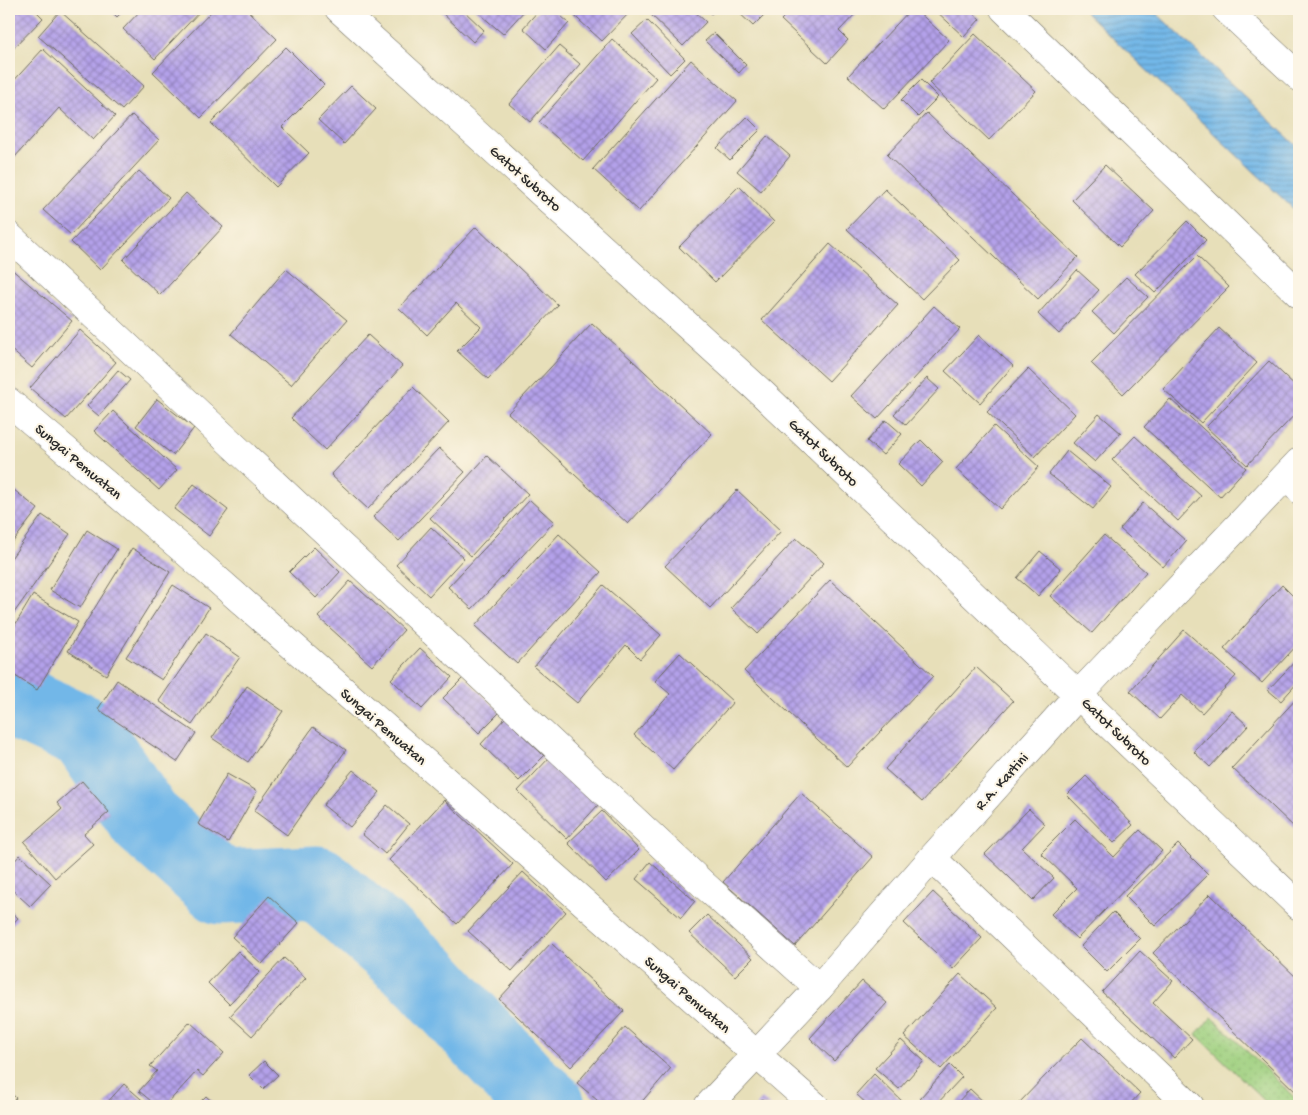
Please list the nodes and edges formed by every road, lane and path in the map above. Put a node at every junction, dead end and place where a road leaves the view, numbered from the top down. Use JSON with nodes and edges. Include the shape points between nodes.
{"nodes":[{"id":1,"x":339,"y":9,"type":"edge"},
{"id":2,"x":1004,"y":9,"type":"edge"},
{"id":3,"x":1226,"y":9,"type":"edge"},
{"id":4,"x":1299,"y":77,"type":"edge"},
{"id":5,"x":9,"y":236,"type":"edge"},
{"id":6,"x":1299,"y":294,"type":"edge"},
{"id":7,"x":9,"y":402,"type":"edge"},
{"id":8,"x":1294,"y":478,"type":"edge"},
{"id":9,"x":1079,"y":694,"type":"junction"},
{"id":10,"x":932,"y":858,"type":"junction"},
{"id":11,"x":1299,"y":906,"type":"edge"},
{"id":12,"x":819,"y":988,"type":"junction"},
{"id":13,"x":757,"y":1054,"type":"junction"},
{"id":14,"x":708,"y":1106,"type":"edge"},
{"id":15,"x":815,"y":1106,"type":"edge"},
{"id":16,"x":1190,"y":1106,"type":"edge"}],
"edges":[{"from":1,"to":9,"type":"street","name":"Gatot Subroto","via":[[764,395]]},
{"from":2,"to":6,"type":"street"},
{"from":3,"to":4,"type":"street"},
{"from":5,"to":12,"type":"street","via":[[703,884]]},
{"from":7,"to":13,"type":"street","name":"Sungai Pemuatan","via":[[186,552]]},
{"from":8,"to":9,"type":"street","name":"R.A. Kartini"},
{"from":9,"to":10,"type":"street","name":"R.A. Kartini"},
{"from":9,"to":11,"type":"street","name":"Gatot Subroto"},
{"from":10,"to":12,"type":"street","name":"R.A. Kartini"},
{"from":10,"to":16,"type":"street"},
{"from":12,"to":13,"type":"street","name":"R.A. Kartini"},
{"from":13,"to":14,"type":"street","name":"R.A. Kartini"},
{"from":13,"to":15,"type":"street","name":"Sungai Pemuatan"}]}
